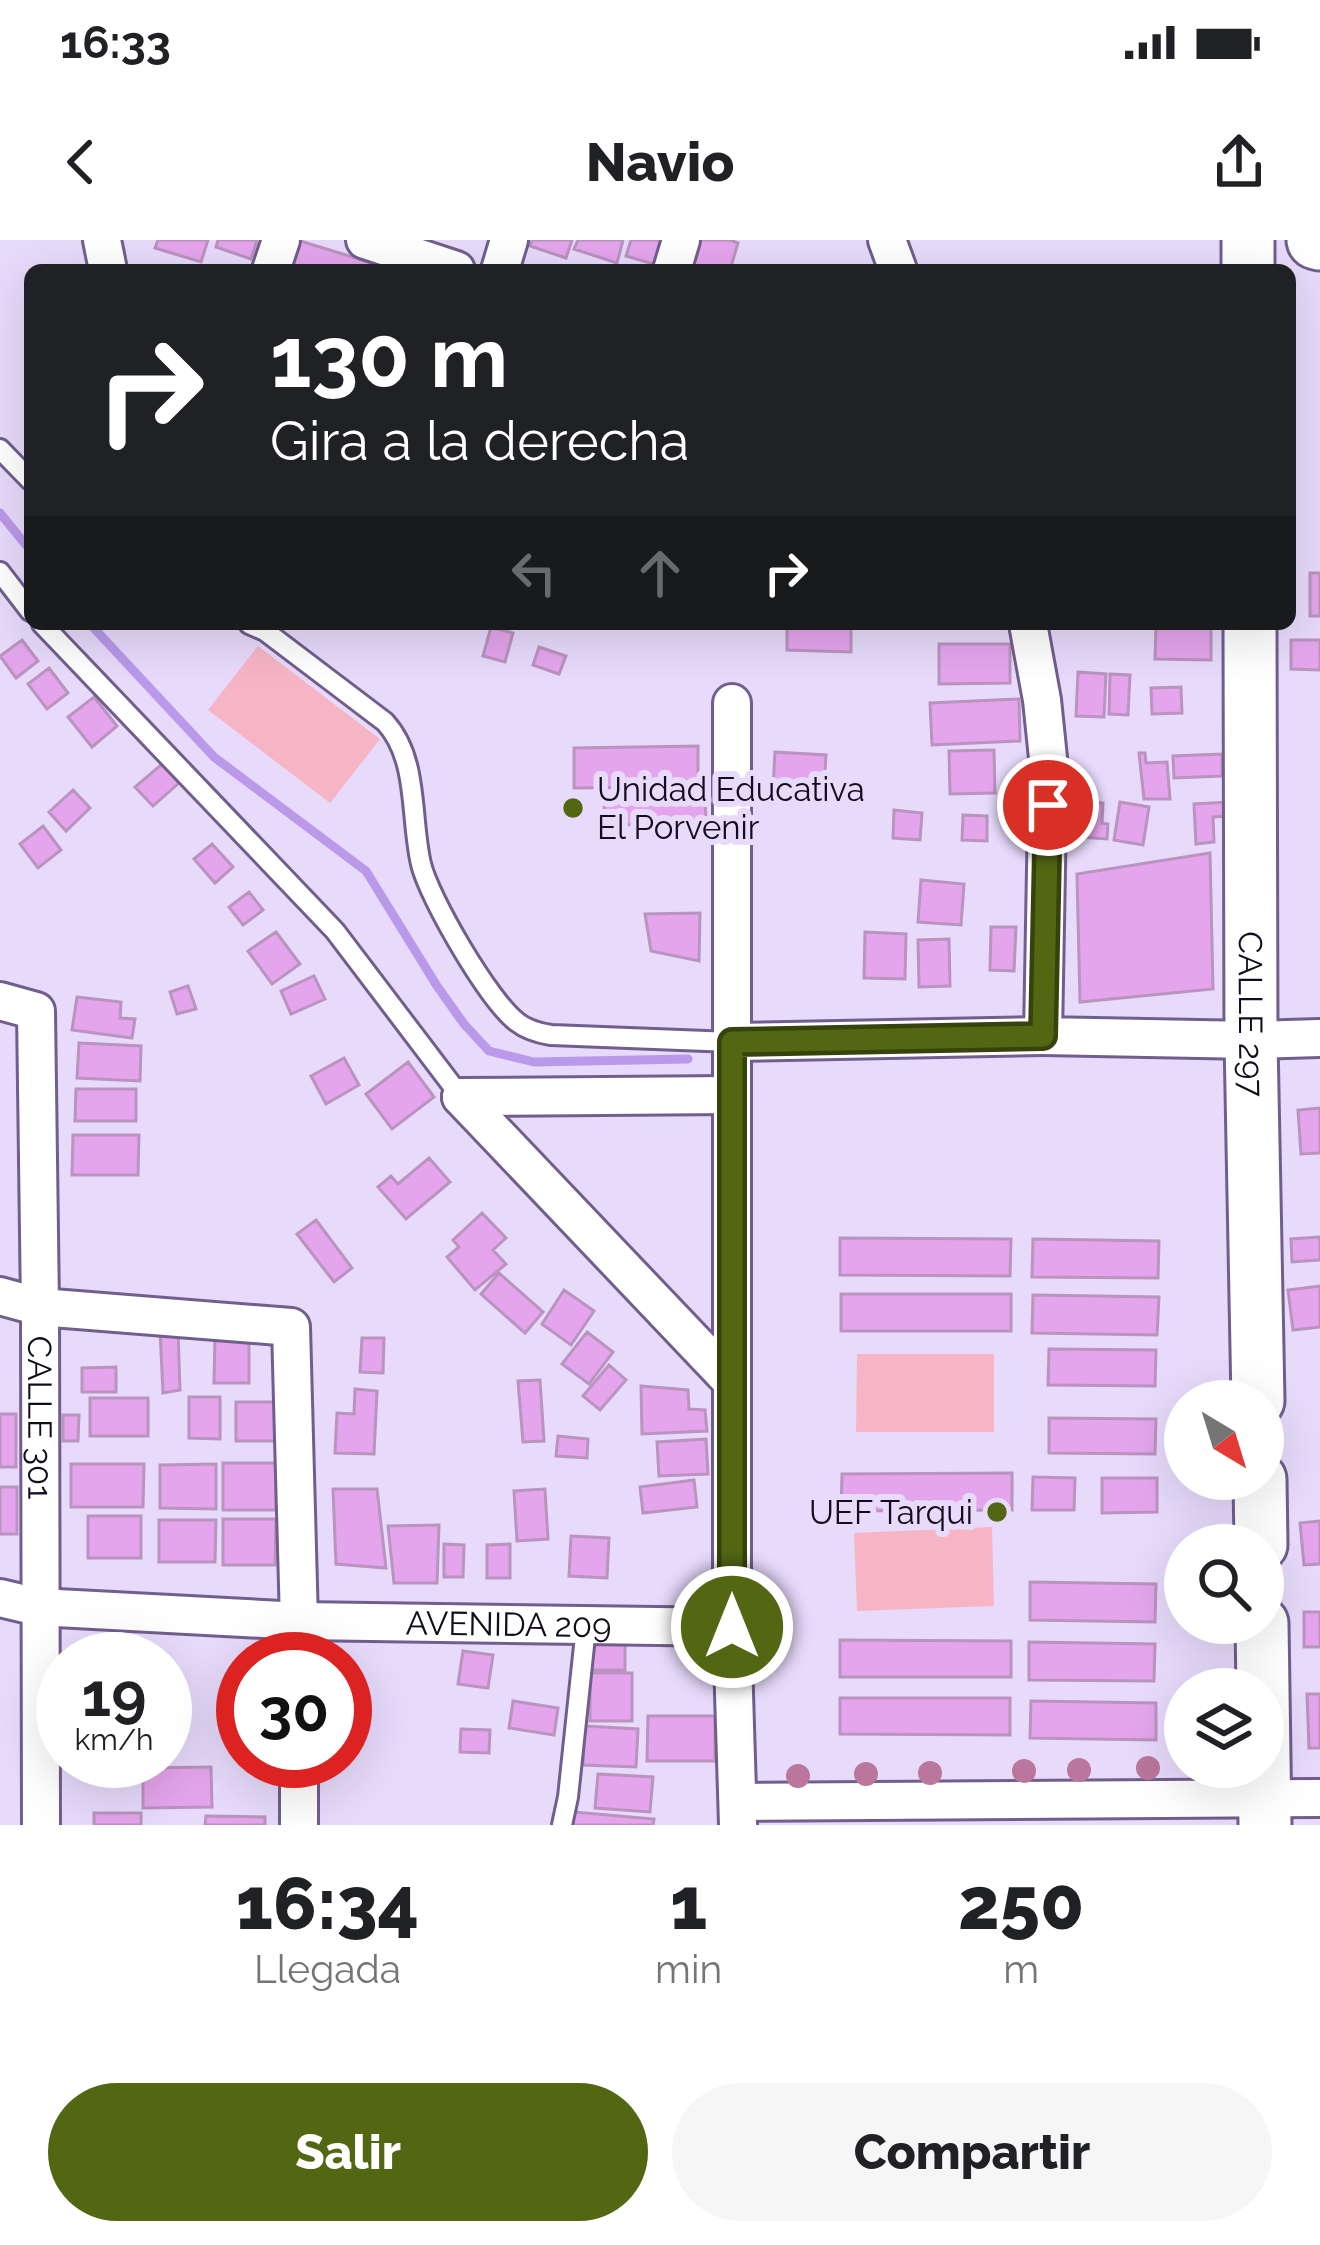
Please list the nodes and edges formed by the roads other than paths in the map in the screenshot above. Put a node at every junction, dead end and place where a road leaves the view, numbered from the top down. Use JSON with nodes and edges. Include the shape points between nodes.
{"nodes":[{"id":1,"x":365,"y":240,"type":"edge"},
{"id":2,"x":438,"y":264,"type":"edge"},
{"id":3,"x":0,"y":449,"type":"edge"},
{"id":4,"x":24,"y":474,"type":"edge"},
{"id":5,"x":0,"y":572,"type":"edge"},
{"id":6,"x":24,"y":603,"type":"edge"},
{"id":7,"x":48,"y":630,"type":"edge"},
{"id":8,"x":263,"y":630,"type":"edge"},
{"id":9,"x":1029,"y":630,"type":"edge"},
{"id":10,"x":1250,"y":630,"type":"edge"},
{"id":11,"x":732,"y":703,"type":"dead end"},
{"id":12,"x":18,"y":1006,"type":"edge"},
{"id":13,"x":1043,"y":1036,"type":"junction"},
{"id":14,"x":1320,"y":1038,"type":"edge"},
{"id":15,"x":1252,"y":1040,"type":"junction"},
{"id":16,"x":732,"y":1042,"type":"junction"},
{"id":17,"x":731,"y":1095,"type":"junction"},
{"id":18,"x":460,"y":1097,"type":"junction"},
{"id":19,"x":0,"y":1296,"type":"edge"},
{"id":20,"x":40,"y":1307,"type":"junction"},
{"id":21,"x":1258,"y":1380,"type":"edge"},
{"id":22,"x":731,"y":1382,"type":"junction"},
{"id":23,"x":0,"y":1598,"type":"edge"},
{"id":24,"x":38,"y":1607,"type":"junction"},
{"id":25,"x":300,"y":1621,"type":"junction"},
{"id":26,"x":586,"y":1627,"type":"junction"},
{"id":27,"x":732,"y":1627,"type":"junction"},
{"id":28,"x":300,"y":1632,"type":"edge"},
{"id":29,"x":1262,"y":1644,"type":"edge"},
{"id":30,"x":299,"y":1788,"type":"edge"},
{"id":31,"x":1320,"y":1798,"type":"edge"},
{"id":32,"x":1265,"y":1812,"type":"edge"},
{"id":33,"x":969,"y":1813,"type":"edge"},
{"id":34,"x":738,"y":1814,"type":"edge"},
{"id":35,"x":41,"y":1825,"type":"edge"},
{"id":36,"x":299,"y":1825,"type":"edge"},
{"id":37,"x":562,"y":1825,"type":"edge"}],
"edges":[{"from":1,"to":2,"type":"street"},
{"from":3,"to":4,"type":"lane"},
{"from":5,"to":6,"type":"lane"},
{"from":7,"to":18,"type":"lane","via":[[335,931]]},
{"from":8,"to":16,"type":"lane","via":[[395,733],[422,869],[460,944],[511,1017],[550,1036]]},
{"from":9,"to":13,"type":"street","via":[[1048,758]]},
{"from":10,"to":15,"type":"street","name":"CALLE 297"},
{"from":11,"to":16,"type":"street"},
{"from":12,"to":20,"type":"street","name":"CALLE 301"},
{"from":13,"to":15,"type":"street"},
{"from":13,"to":16,"type":"street"},
{"from":14,"to":15,"type":"street"},
{"from":15,"to":21,"type":"street","name":"CALLE 297"},
{"from":16,"to":17,"type":"street"},
{"from":17,"to":18,"type":"street"},
{"from":17,"to":22,"type":"street"},
{"from":18,"to":22,"type":"street"},
{"from":19,"to":20,"type":"street"},
{"from":20,"to":24,"type":"street","name":"CALLE 301"},
{"from":20,"to":25,"type":"street","via":[[291,1327]]},
{"from":22,"to":27,"type":"street"},
{"from":23,"to":24,"type":"street","name":"AVENIDA 209"},
{"from":24,"to":25,"type":"street","name":"AVENIDA 209"},
{"from":24,"to":35,"type":"street","name":"CALLE 301"},
{"from":25,"to":26,"type":"street","name":"AVENIDA 209"},
{"from":25,"to":28,"type":"street"},
{"from":26,"to":27,"type":"street","name":"AVENIDA 209"},
{"from":26,"to":37,"type":"lane"},
{"from":27,"to":34,"type":"street"},
{"from":29,"to":32,"type":"street"},
{"from":30,"to":36,"type":"street"},
{"from":31,"to":32,"type":"street"},
{"from":32,"to":33,"type":"street"},
{"from":33,"to":34,"type":"street"}]}
